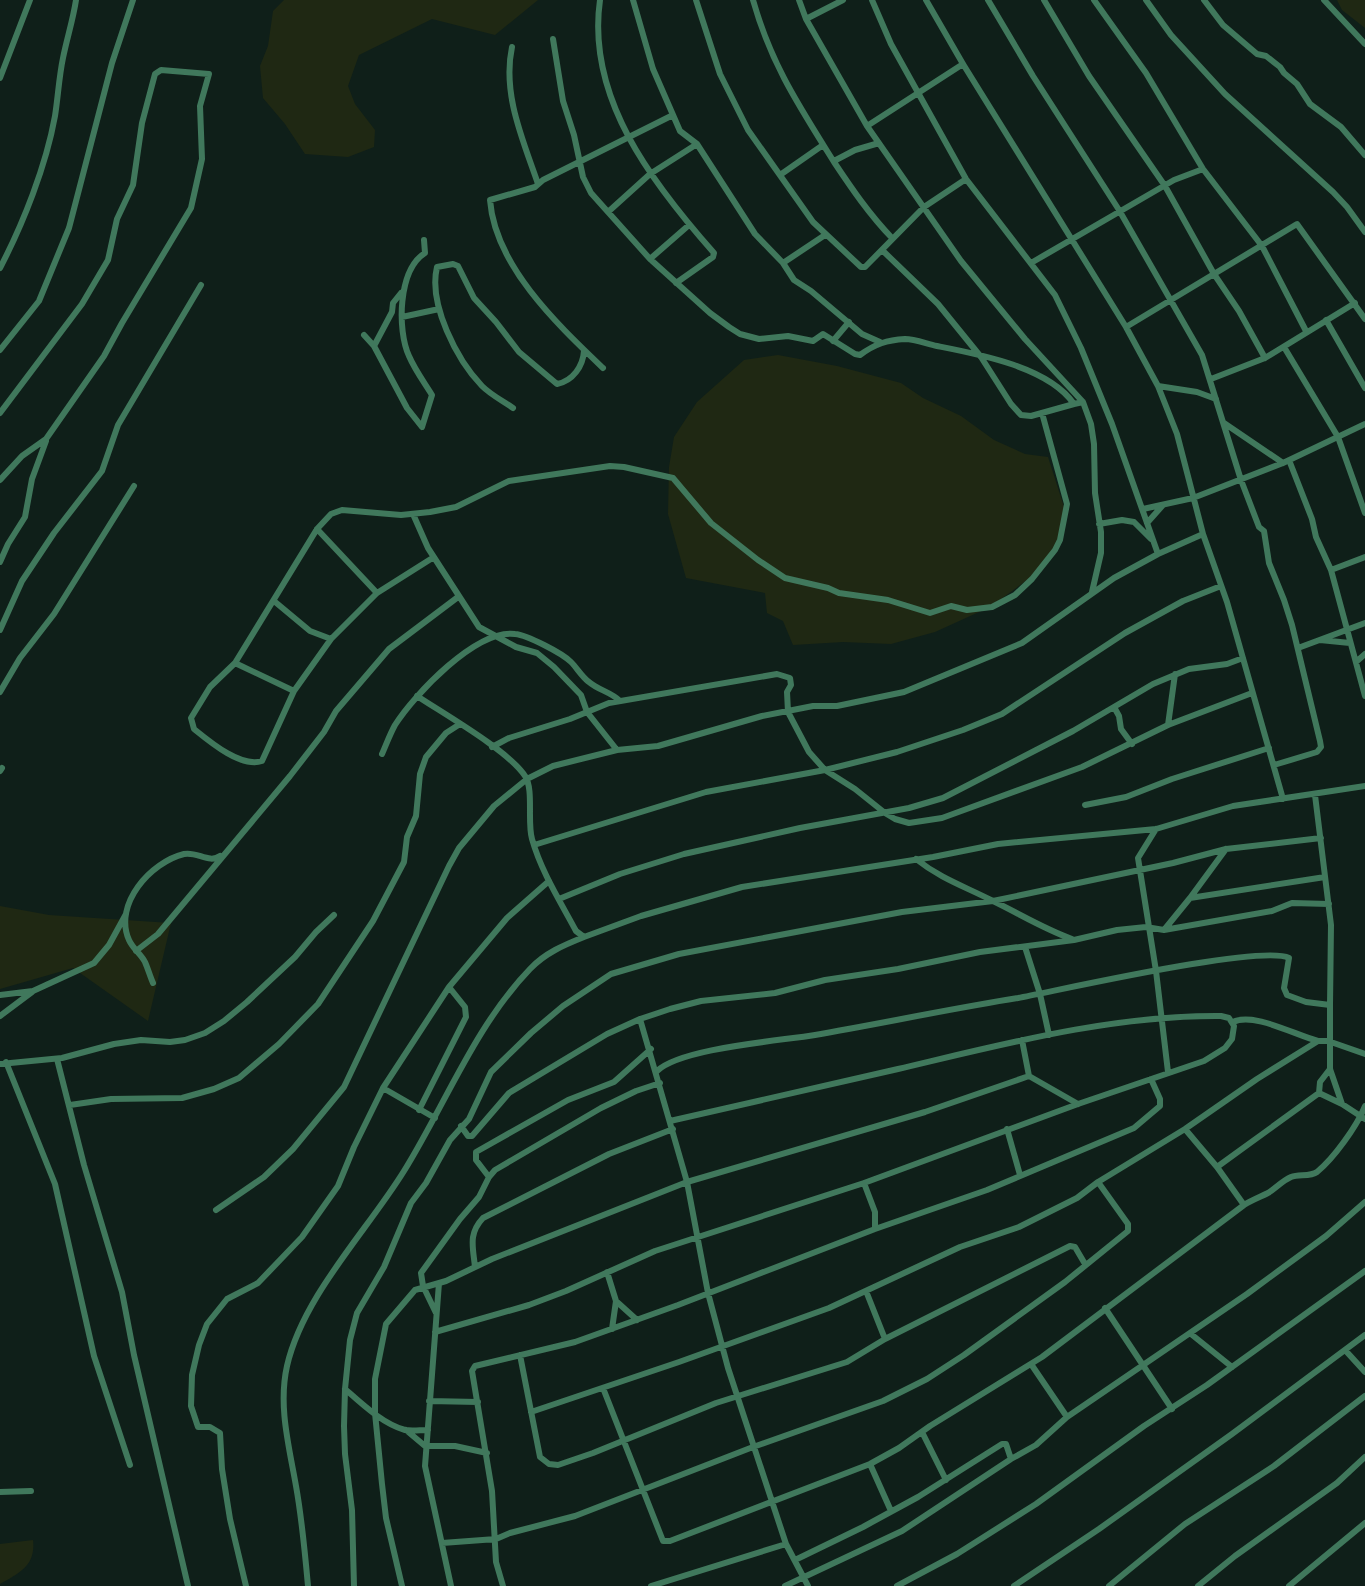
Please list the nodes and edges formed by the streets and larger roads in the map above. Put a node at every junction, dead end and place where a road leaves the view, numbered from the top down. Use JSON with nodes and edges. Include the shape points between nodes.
{"nodes":[{"id":1,"x":30,"y":0,"type":"edge"},
{"id":2,"x":76,"y":0,"type":"edge"},
{"id":3,"x":133,"y":0,"type":"edge"},
{"id":4,"x":600,"y":0,"type":"edge"},
{"id":5,"x":633,"y":0,"type":"edge"},
{"id":6,"x":696,"y":0,"type":"edge"},
{"id":7,"x":753,"y":0,"type":"edge"},
{"id":8,"x":799,"y":0,"type":"edge"},
{"id":9,"x":843,"y":0,"type":"edge"},
{"id":10,"x":872,"y":0,"type":"edge"},
{"id":11,"x":926,"y":0,"type":"edge"},
{"id":12,"x":988,"y":0,"type":"edge"},
{"id":13,"x":1044,"y":0,"type":"edge"},
{"id":14,"x":1094,"y":0,"type":"edge"},
{"id":15,"x":1146,"y":0,"type":"edge"},
{"id":16,"x":1204,"y":0,"type":"edge"},
{"id":17,"x":1325,"y":0,"type":"edge"},
{"id":18,"x":806,"y":19,"type":"junction"},
{"id":19,"x":553,"y":39,"type":"dead end"},
{"id":20,"x":1365,"y":44,"type":"edge"},
{"id":21,"x":512,"y":47,"type":"dead end"},
{"id":22,"x":962,"y":64,"type":"junction"},
{"id":23,"x":1,"y":74,"type":"edge"},
{"id":24,"x":917,"y":92,"type":"junction"},
{"id":25,"x":673,"y":115,"type":"junction"},
{"id":26,"x":867,"y":126,"type":"junction"},
{"id":27,"x":630,"y":137,"type":"junction"},
{"id":28,"x":879,"y":142,"type":"junction"},
{"id":29,"x":697,"y":144,"type":"junction"},
{"id":30,"x":823,"y":145,"type":"junction"},
{"id":31,"x":1365,"y":155,"type":"edge"},
{"id":32,"x":834,"y":161,"type":"junction"},
{"id":33,"x":579,"y":162,"type":"junction"},
{"id":34,"x":1203,"y":169,"type":"junction"},
{"id":35,"x":650,"y":174,"type":"junction"},
{"id":36,"x":780,"y":175,"type":"junction"},
{"id":37,"x":966,"y":178,"type":"junction"},
{"id":38,"x":538,"y":184,"type":"junction"},
{"id":39,"x":1165,"y":186,"type":"junction"},
{"id":40,"x":925,"y":207,"type":"junction"},
{"id":41,"x":1119,"y":210,"type":"junction"},
{"id":42,"x":608,"y":212,"type":"junction"},
{"id":43,"x":689,"y":225,"type":"junction"},
{"id":44,"x":1365,"y":232,"type":"edge"},
{"id":45,"x":825,"y":235,"type":"junction"},
{"id":46,"x":892,"y":238,"type":"junction"},
{"id":47,"x":1072,"y":238,"type":"junction"},
{"id":48,"x":424,"y":240,"type":"dead end"},
{"id":49,"x":1262,"y":246,"type":"junction"},
{"id":50,"x":882,"y":250,"type":"junction"},
{"id":51,"x":650,"y":259,"type":"junction"},
{"id":52,"x":783,"y":263,"type":"junction"},
{"id":53,"x":1031,"y":263,"type":"junction"},
{"id":54,"x":0,"y":268,"type":"edge"},
{"id":55,"x":1214,"y":274,"type":"junction"},
{"id":56,"x":676,"y":282,"type":"junction"},
{"id":57,"x":201,"y":285,"type":"dead end"},
{"id":58,"x":401,"y":293,"type":"junction"},
{"id":59,"x":1170,"y":301,"type":"junction"},
{"id":60,"x":1355,"y":303,"type":"junction"},
{"id":61,"x":439,"y":309,"type":"junction"},
{"id":62,"x":402,"y":317,"type":"junction"},
{"id":63,"x":1365,"y":319,"type":"edge"},
{"id":64,"x":1326,"y":320,"type":"junction"},
{"id":65,"x":849,"y":322,"type":"junction"},
{"id":66,"x":1126,"y":327,"type":"junction"},
{"id":67,"x":1307,"y":331,"type":"junction"},
{"id":68,"x":364,"y":335,"type":"dead end"},
{"id":69,"x":833,"y":341,"type":"junction"},
{"id":70,"x":880,"y":342,"type":"junction"},
{"id":71,"x":374,"y":346,"type":"junction"},
{"id":72,"x":1284,"y":347,"type":"junction"},
{"id":73,"x":0,"y":350,"type":"edge"},
{"id":74,"x":584,"y":351,"type":"junction"},
{"id":75,"x":977,"y":353,"type":"junction"},
{"id":76,"x":1265,"y":358,"type":"junction"},
{"id":77,"x":603,"y":368,"type":"dead end"},
{"id":78,"x":1211,"y":379,"type":"junction"},
{"id":79,"x":1158,"y":386,"type":"junction"},
{"id":80,"x":1365,"y":388,"type":"edge"},
{"id":81,"x":1216,"y":398,"type":"junction"},
{"id":82,"x":1083,"y":402,"type":"junction"},
{"id":83,"x":1074,"y":404,"type":"junction"},
{"id":84,"x":513,"y":408,"type":"dead end"},
{"id":85,"x":0,"y":413,"type":"edge"},
{"id":86,"x":1042,"y":413,"type":"junction"},
{"id":87,"x":1223,"y":422,"type":"junction"},
{"id":88,"x":1365,"y":424,"type":"edge"},
{"id":89,"x":1338,"y":438,"type":"junction"},
{"id":90,"x":47,"y":439,"type":"junction"},
{"id":91,"x":1286,"y":462,"type":"junction"},
{"id":92,"x":0,"y":480,"type":"edge"},
{"id":93,"x":1241,"y":480,"type":"junction"},
{"id":94,"x":134,"y":486,"type":"dead end"},
{"id":95,"x":1193,"y":498,"type":"junction"},
{"id":96,"x":1164,"y":504,"type":"junction"},
{"id":97,"x":1143,"y":509,"type":"junction"},
{"id":98,"x":1365,"y":513,"type":"edge"},
{"id":99,"x":413,"y":514,"type":"junction"},
{"id":100,"x":1147,"y":523,"type":"junction"},
{"id":101,"x":1099,"y":524,"type":"junction"},
{"id":102,"x":317,"y":529,"type":"junction"},
{"id":103,"x":1203,"y":534,"type":"junction"},
{"id":104,"x":1153,"y":540,"type":"junction"},
{"id":105,"x":1157,"y":554,"type":"junction"},
{"id":106,"x":434,"y":557,"type":"junction"},
{"id":107,"x":1365,"y":557,"type":"edge"},
{"id":108,"x":0,"y":562,"type":"edge"},
{"id":109,"x":1331,"y":570,"type":"junction"},
{"id":110,"x":1222,"y":586,"type":"junction"},
{"id":111,"x":1092,"y":592,"type":"junction"},
{"id":112,"x":377,"y":593,"type":"junction"},
{"id":113,"x":458,"y":597,"type":"junction"},
{"id":114,"x":274,"y":601,"type":"junction"},
{"id":115,"x":1365,"y":623,"type":"edge"},
{"id":116,"x":1346,"y":630,"type":"junction"},
{"id":117,"x":0,"y":631,"type":"edge"},
{"id":118,"x":499,"y":636,"type":"junction"},
{"id":119,"x":331,"y":639,"type":"junction"},
{"id":120,"x":1319,"y":640,"type":"junction"},
{"id":121,"x":1350,"y":643,"type":"junction"},
{"id":122,"x":1298,"y":648,"type":"junction"},
{"id":123,"x":1365,"y":654,"type":"edge"},
{"id":124,"x":1243,"y":659,"type":"junction"},
{"id":125,"x":1356,"y":662,"type":"junction"},
{"id":126,"x":235,"y":663,"type":"junction"},
{"id":127,"x":1175,"y":674,"type":"junction"},
{"id":128,"x":294,"y":691,"type":"junction"},
{"id":129,"x":0,"y":692,"type":"edge"},
{"id":130,"x":1252,"y":693,"type":"junction"},
{"id":131,"x":417,"y":696,"type":"junction"},
{"id":132,"x":1365,"y":696,"type":"edge"},
{"id":133,"x":620,"y":701,"type":"junction"},
{"id":134,"x":1114,"y":708,"type":"junction"},
{"id":135,"x":587,"y":712,"type":"junction"},
{"id":136,"x":789,"y":712,"type":"junction"},
{"id":137,"x":460,"y":724,"type":"junction"},
{"id":138,"x":1168,"y":725,"type":"junction"},
{"id":139,"x":1132,"y":744,"type":"junction"},
{"id":140,"x":492,"y":747,"type":"junction"},
{"id":141,"x":1269,"y":748,"type":"junction"},
{"id":142,"x":617,"y":750,"type":"junction"},
{"id":143,"x":382,"y":754,"type":"dead end"},
{"id":144,"x":1274,"y":765,"type":"junction"},
{"id":145,"x":825,"y":771,"type":"junction"},
{"id":146,"x":527,"y":779,"type":"junction"},
{"id":147,"x":1365,"y":786,"type":"edge"},
{"id":148,"x":1315,"y":795,"type":"junction"},
{"id":149,"x":1283,"y":799,"type":"junction"},
{"id":150,"x":1085,"y":805,"type":"dead end"},
{"id":151,"x":885,"y":813,"type":"junction"},
{"id":152,"x":1156,"y":829,"type":"junction"},
{"id":153,"x":1321,"y":838,"type":"junction"},
{"id":154,"x":534,"y":845,"type":"junction"},
{"id":155,"x":229,"y":847,"type":"junction"},
{"id":156,"x":1226,"y":849,"type":"junction"},
{"id":157,"x":916,"y":859,"type":"junction"},
{"id":158,"x":1139,"y":870,"type":"junction"},
{"id":159,"x":1325,"y":877,"type":"junction"},
{"id":160,"x":549,"y":881,"type":"junction"},
{"id":161,"x":1190,"y":898,"type":"junction"},
{"id":162,"x":559,"y":899,"type":"junction"},
{"id":163,"x":993,"y":901,"type":"junction"},
{"id":164,"x":1329,"y":904,"type":"junction"},
{"id":165,"x":127,"y":912,"type":"junction"},
{"id":166,"x":334,"y":915,"type":"dead end"},
{"id":167,"x":1150,"y":927,"type":"junction"},
{"id":168,"x":1164,"y":930,"type":"junction"},
{"id":169,"x":584,"y":937,"type":"junction"},
{"id":170,"x":1074,"y":940,"type":"junction"},
{"id":171,"x":1025,"y":947,"type":"junction"},
{"id":172,"x":136,"y":951,"type":"junction"},
{"id":173,"x":1156,"y":971,"type":"junction"},
{"id":174,"x":153,"y":983,"type":"dead end"},
{"id":175,"x":449,"y":987,"type":"junction"},
{"id":176,"x":33,"y":991,"type":"junction"},
{"id":177,"x":1040,"y":994,"type":"junction"},
{"id":178,"x":0,"y":995,"type":"edge"},
{"id":179,"x":1330,"y":1005,"type":"junction"},
{"id":180,"x":0,"y":1016,"type":"edge"},
{"id":181,"x":1162,"y":1016,"type":"junction"},
{"id":182,"x":640,"y":1019,"type":"junction"},
{"id":183,"x":1233,"y":1022,"type":"junction"},
{"id":184,"x":1049,"y":1035,"type":"junction"},
{"id":185,"x":1022,"y":1040,"type":"junction"},
{"id":186,"x":1318,"y":1041,"type":"junction"},
{"id":187,"x":1328,"y":1041,"type":"junction"},
{"id":188,"x":651,"y":1049,"type":"junction"},
{"id":189,"x":1365,"y":1054,"type":"edge"},
{"id":190,"x":57,"y":1059,"type":"junction"},
{"id":191,"x":3,"y":1063,"type":"edge"},
{"id":192,"x":1330,"y":1069,"type":"junction"},
{"id":193,"x":657,"y":1071,"type":"junction"},
{"id":194,"x":1168,"y":1072,"type":"junction"},
{"id":195,"x":1029,"y":1076,"type":"junction"},
{"id":196,"x":1151,"y":1079,"type":"junction"},
{"id":197,"x":660,"y":1083,"type":"junction"},
{"id":198,"x":383,"y":1088,"type":"junction"},
{"id":199,"x":1319,"y":1093,"type":"junction"},
{"id":200,"x":1078,"y":1104,"type":"junction"},
{"id":201,"x":1342,"y":1104,"type":"junction"},
{"id":202,"x":70,"y":1105,"type":"junction"},
{"id":203,"x":1365,"y":1106,"type":"edge"},
{"id":204,"x":419,"y":1110,"type":"junction"},
{"id":205,"x":435,"y":1118,"type":"junction"},
{"id":206,"x":1363,"y":1118,"type":"edge"},
{"id":207,"x":670,"y":1121,"type":"junction"},
{"id":208,"x":461,"y":1126,"type":"junction"},
{"id":209,"x":673,"y":1129,"type":"junction"},
{"id":210,"x":1007,"y":1129,"type":"junction"},
{"id":211,"x":1185,"y":1129,"type":"junction"},
{"id":212,"x":1217,"y":1167,"type":"junction"},
{"id":213,"x":1020,"y":1175,"type":"junction"},
{"id":214,"x":489,"y":1177,"type":"junction"},
{"id":215,"x":687,"y":1182,"type":"junction"},
{"id":216,"x":1098,"y":1182,"type":"junction"},
{"id":217,"x":864,"y":1183,"type":"junction"},
{"id":218,"x":1365,"y":1202,"type":"edge"},
{"id":219,"x":1244,"y":1205,"type":"junction"},
{"id":220,"x":216,"y":1210,"type":"dead end"},
{"id":221,"x":875,"y":1229,"type":"junction"},
{"id":222,"x":696,"y":1239,"type":"junction"},
{"id":223,"x":1085,"y":1264,"type":"junction"},
{"id":224,"x":475,"y":1266,"type":"junction"},
{"id":225,"x":1365,"y":1271,"type":"edge"},
{"id":226,"x":607,"y":1272,"type":"junction"},
{"id":227,"x":439,"y":1283,"type":"junction"},
{"id":228,"x":423,"y":1286,"type":"junction"},
{"id":229,"x":866,"y":1291,"type":"junction"},
{"id":230,"x":708,"y":1293,"type":"junction"},
{"id":231,"x":616,"y":1301,"type":"junction"},
{"id":232,"x":1105,"y":1308,"type":"junction"},
{"id":233,"x":436,"y":1312,"type":"junction"},
{"id":234,"x":637,"y":1320,"type":"junction"},
{"id":235,"x":612,"y":1329,"type":"junction"},
{"id":236,"x":435,"y":1332,"type":"junction"},
{"id":237,"x":1191,"y":1334,"type":"junction"},
{"id":238,"x":1365,"y":1335,"type":"edge"},
{"id":239,"x":886,"y":1339,"type":"junction"},
{"id":240,"x":722,"y":1345,"type":"junction"},
{"id":241,"x":1345,"y":1350,"type":"junction"},
{"id":242,"x":520,"y":1355,"type":"junction"},
{"id":243,"x":1031,"y":1364,"type":"junction"},
{"id":244,"x":1143,"y":1366,"type":"junction"},
{"id":245,"x":1232,"y":1367,"type":"junction"},
{"id":246,"x":1365,"y":1372,"type":"edge"},
{"id":247,"x":603,"y":1388,"type":"junction"},
{"id":248,"x":345,"y":1389,"type":"junction"},
{"id":249,"x":736,"y":1396,"type":"junction"},
{"id":250,"x":1365,"y":1396,"type":"edge"},
{"id":251,"x":429,"y":1401,"type":"junction"},
{"id":252,"x":478,"y":1402,"type":"junction"},
{"id":253,"x":1172,"y":1409,"type":"junction"},
{"id":254,"x":531,"y":1412,"type":"junction"},
{"id":255,"x":376,"y":1413,"type":"junction"},
{"id":256,"x":1067,"y":1417,"type":"junction"},
{"id":257,"x":406,"y":1430,"type":"junction"},
{"id":258,"x":428,"y":1430,"type":"junction"},
{"id":259,"x":922,"y":1432,"type":"junction"},
{"id":260,"x":624,"y":1440,"type":"junction"},
{"id":261,"x":425,"y":1446,"type":"junction"},
{"id":262,"x":753,"y":1447,"type":"junction"},
{"id":263,"x":487,"y":1453,"type":"junction"},
{"id":264,"x":1365,"y":1457,"type":"edge"},
{"id":265,"x":1011,"y":1459,"type":"junction"},
{"id":266,"x":870,"y":1464,"type":"junction"},
{"id":267,"x":130,"y":1465,"type":"dead end"},
{"id":268,"x":946,"y":1480,"type":"junction"},
{"id":269,"x":643,"y":1490,"type":"junction"},
{"id":270,"x":31,"y":1491,"type":"dead end"},
{"id":271,"x":0,"y":1492,"type":"edge"},
{"id":272,"x":772,"y":1502,"type":"junction"},
{"id":273,"x":891,"y":1511,"type":"junction"},
{"id":274,"x":1365,"y":1523,"type":"edge"},
{"id":275,"x":496,"y":1539,"type":"junction"},
{"id":276,"x":442,"y":1543,"type":"junction"},
{"id":277,"x":786,"y":1544,"type":"junction"},
{"id":278,"x":795,"y":1560,"type":"junction"},
{"id":279,"x":805,"y":1578,"type":"junction"},
{"id":280,"x":188,"y":1586,"type":"edge"},
{"id":281,"x":246,"y":1586,"type":"edge"},
{"id":282,"x":308,"y":1586,"type":"edge"},
{"id":283,"x":354,"y":1586,"type":"edge"},
{"id":284,"x":402,"y":1586,"type":"edge"},
{"id":285,"x":451,"y":1586,"type":"edge"},
{"id":286,"x":503,"y":1586,"type":"edge"},
{"id":287,"x":651,"y":1586,"type":"edge"},
{"id":288,"x":785,"y":1586,"type":"edge"},
{"id":289,"x":808,"y":1586,"type":"edge"},
{"id":290,"x":897,"y":1586,"type":"edge"},
{"id":291,"x":1014,"y":1586,"type":"edge"},
{"id":292,"x":1109,"y":1586,"type":"edge"},
{"id":293,"x":1198,"y":1586,"type":"edge"},
{"id":294,"x":1289,"y":1586,"type":"edge"}],
"edges":[{"from":1,"to":23,"type":"street"},
{"from":2,"to":54,"type":"street","via":[[45,153]]},
{"from":3,"to":73,"type":"street","via":[[111,63],[68,228],[39,301]]},
{"from":4,"to":27,"type":"street","via":[[603,69],[615,109]]},
{"from":5,"to":25,"type":"street","via":[[653,69]]},
{"from":6,"to":36,"type":"street","via":[[725,86],[748,130]]},
{"from":7,"to":30,"type":"street","via":[[784,82]]},
{"from":8,"to":18,"type":"street"},
{"from":9,"to":18,"type":"street"},
{"from":10,"to":24,"type":"street"},
{"from":11,"to":22,"type":"street"},
{"from":12,"to":41,"type":"street"},
{"from":13,"to":39,"type":"street","via":[[1089,76]]},
{"from":14,"to":34,"type":"street","via":[[1146,74]]},
{"from":15,"to":44,"type":"street","via":[[1225,94],[1333,192]]},
{"from":16,"to":31,"type":"street","via":[[1223,25],[1256,54],[1280,67],[1310,104],[1341,127]]},
{"from":17,"to":20,"type":"street"},
{"from":18,"to":26,"type":"street"},
{"from":19,"to":33,"type":"street"},
{"from":21,"to":38,"type":"street","via":[[509,79],[514,107]]},
{"from":22,"to":24,"type":"street"},
{"from":22,"to":47,"type":"street"},
{"from":24,"to":26,"type":"street"},
{"from":24,"to":37,"type":"street"},
{"from":25,"to":27,"type":"street"},
{"from":25,"to":29,"type":"street","via":[[680,131]]},
{"from":26,"to":28,"type":"street"},
{"from":27,"to":33,"type":"street"},
{"from":27,"to":35,"type":"street"},
{"from":28,"to":32,"type":"street"},
{"from":28,"to":40,"type":"street"},
{"from":29,"to":35,"type":"street"},
{"from":29,"to":52,"type":"street","via":[[755,234]]},
{"from":30,"to":32,"type":"street"},
{"from":30,"to":36,"type":"street"},
{"from":32,"to":46,"type":"street","via":[[854,194]]},
{"from":33,"to":38,"type":"street"},
{"from":33,"to":42,"type":"street","via":[[588,189]]},
{"from":34,"to":39,"type":"street"},
{"from":34,"to":49,"type":"street"},
{"from":35,"to":42,"type":"street"},
{"from":35,"to":43,"type":"street"},
{"from":36,"to":45,"type":"street"},
{"from":37,"to":40,"type":"street"},
{"from":37,"to":53,"type":"street"},
{"from":38,"to":74,"type":"street","via":[[491,198],[496,231],[515,270]]},
{"from":39,"to":41,"type":"street"},
{"from":39,"to":55,"type":"street"},
{"from":40,"to":46,"type":"street"},
{"from":40,"to":82,"type":"street","via":[[961,261]]},
{"from":41,"to":47,"type":"street"},
{"from":41,"to":59,"type":"street"},
{"from":42,"to":51,"type":"street"},
{"from":43,"to":51,"type":"street"},
{"from":43,"to":56,"type":"street","via":[[714,255]]},
{"from":45,"to":50,"type":"street","via":[[863,268]]},
{"from":45,"to":52,"type":"street"},
{"from":46,"to":50,"type":"street"},
{"from":47,"to":53,"type":"street"},
{"from":47,"to":66,"type":"street"},
{"from":48,"to":58,"type":"street","via":[[425,253],[418,257]]},
{"from":49,"to":55,"type":"street"},
{"from":49,"to":60,"type":"street","via":[[1297,224]]},
{"from":49,"to":67,"type":"street"},
{"from":50,"to":75,"type":"street","via":[[938,304]]},
{"from":51,"to":56,"type":"street"},
{"from":52,"to":65,"type":"street","via":[[794,280]]},
{"from":53,"to":97,"type":"street","via":[[1055,295],[1081,348]]},
{"from":55,"to":59,"type":"street"},
{"from":55,"to":76,"type":"street"},
{"from":56,"to":69,"type":"street","via":[[740,334],[813,341],[823,334]]},
{"from":57,"to":117,"type":"street","via":[[118,425],[102,471],[22,581]]},
{"from":58,"to":62,"type":"street"},
{"from":58,"to":71,"type":"street"},
{"from":59,"to":66,"type":"street"},
{"from":59,"to":78,"type":"street"},
{"from":60,"to":63,"type":"street"},
{"from":60,"to":64,"type":"street"},
{"from":61,"to":62,"type":"street"},
{"from":61,"to":74,"type":"street","via":[[437,267],[456,264],[474,298],[519,352],[557,384],[579,369]]},
{"from":61,"to":84,"type":"street","via":[[453,343],[477,380]]},
{"from":62,"to":71,"type":"street","via":[[408,355],[432,395],[422,427]]},
{"from":64,"to":67,"type":"street"},
{"from":64,"to":80,"type":"street"},
{"from":65,"to":69,"type":"street"},
{"from":65,"to":70,"type":"street"},
{"from":66,"to":79,"type":"street"},
{"from":67,"to":72,"type":"street"},
{"from":68,"to":71,"type":"street"},
{"from":69,"to":70,"type":"street","via":[[860,355]]},
{"from":70,"to":75,"type":"street","via":[[906,339]]},
{"from":72,"to":76,"type":"street"},
{"from":72,"to":89,"type":"street"},
{"from":74,"to":77,"type":"street"},
{"from":75,"to":83,"type":"street","via":[[1051,383]]},
{"from":75,"to":86,"type":"street","via":[[1019,413]]},
{"from":76,"to":78,"type":"street"},
{"from":78,"to":81,"type":"street"},
{"from":79,"to":81,"type":"street"},
{"from":79,"to":95,"type":"street","via":[[1177,434]]},
{"from":81,"to":87,"type":"street"},
{"from":82,"to":83,"type":"street"},
{"from":82,"to":101,"type":"street","via":[[1094,444]]},
{"from":83,"to":86,"type":"street"},
{"from":85,"to":90,"type":"street","via":[[82,304],[108,260],[117,219],[135,177],[155,74],[161,70],[209,74],[200,106],[202,159],[191,208],[104,356]]},
{"from":86,"to":99,"type":"street","via":[[1067,504],[1060,540],[1032,579],[992,607],[967,610],[951,606],[930,614],[785,578],[711,523],[673,478],[624,467],[509,481],[456,507]]},
{"from":87,"to":91,"type":"street"},
{"from":87,"to":93,"type":"street"},
{"from":88,"to":89,"type":"street"},
{"from":89,"to":91,"type":"street"},
{"from":89,"to":98,"type":"street"},
{"from":90,"to":92,"type":"street","via":[[22,456]]},
{"from":90,"to":108,"type":"street","via":[[32,479],[25,517]]},
{"from":91,"to":93,"type":"street"},
{"from":91,"to":109,"type":"street"},
{"from":93,"to":95,"type":"street"},
{"from":93,"to":122,"type":"street","via":[[1264,531],[1269,563]]},
{"from":94,"to":129,"type":"street"},
{"from":95,"to":96,"type":"street"},
{"from":95,"to":103,"type":"street"},
{"from":96,"to":97,"type":"street"},
{"from":96,"to":100,"type":"street"},
{"from":97,"to":100,"type":"street"},
{"from":99,"to":102,"type":"street","via":[[342,510],[331,513]]},
{"from":99,"to":106,"type":"street"},
{"from":100,"to":104,"type":"street"},
{"from":101,"to":104,"type":"street","via":[[1133,522]]},
{"from":101,"to":111,"type":"street","via":[[1101,554]]},
{"from":102,"to":112,"type":"street"},
{"from":102,"to":114,"type":"street"},
{"from":103,"to":105,"type":"street"},
{"from":103,"to":110,"type":"street"},
{"from":104,"to":105,"type":"street"},
{"from":105,"to":111,"type":"street"},
{"from":106,"to":112,"type":"street"},
{"from":106,"to":113,"type":"street"},
{"from":107,"to":109,"type":"street"},
{"from":109,"to":116,"type":"street"},
{"from":110,"to":124,"type":"street"},
{"from":110,"to":145,"type":"street","via":[[1183,601],[1125,633],[998,716],[923,744]]},
{"from":111,"to":136,"type":"street","via":[[1022,643],[915,688]]},
{"from":112,"to":119,"type":"street"},
{"from":113,"to":118,"type":"street","via":[[479,627]]},
{"from":113,"to":155,"type":"street","via":[[388,649]]},
{"from":114,"to":119,"type":"street","via":[[310,631]]},
{"from":114,"to":126,"type":"street"},
{"from":115,"to":116,"type":"street"},
{"from":116,"to":120,"type":"street"},
{"from":116,"to":121,"type":"street"},
{"from":118,"to":131,"type":"street","via":[[455,661]]},
{"from":118,"to":133,"type":"street","via":[[516,634],[555,650],[589,683]]},
{"from":118,"to":135,"type":"street","via":[[540,655],[581,695]]},
{"from":119,"to":128,"type":"street"},
{"from":120,"to":121,"type":"street"},
{"from":120,"to":122,"type":"street"},
{"from":121,"to":125,"type":"street"},
{"from":122,"to":144,"type":"street","via":[[1321,747]]},
{"from":123,"to":125,"type":"street"},
{"from":124,"to":127,"type":"street"},
{"from":124,"to":130,"type":"street"},
{"from":125,"to":132,"type":"street"},
{"from":126,"to":128,"type":"street"},
{"from":126,"to":128,"type":"street","via":[[210,687],[191,718],[194,729],[223,751],[255,763],[262,761]]},
{"from":127,"to":134,"type":"street"},
{"from":127,"to":138,"type":"street"},
{"from":130,"to":138,"type":"street"},
{"from":130,"to":141,"type":"street"},
{"from":131,"to":137,"type":"street"},
{"from":131,"to":143,"type":"street","via":[[393,728]]},
{"from":133,"to":135,"type":"street"},
{"from":133,"to":136,"type":"street","via":[[775,674],[791,681]]},
{"from":134,"to":139,"type":"street"},
{"from":134,"to":151,"type":"street","via":[[947,797]]},
{"from":135,"to":140,"type":"street"},
{"from":135,"to":142,"type":"street"},
{"from":136,"to":142,"type":"street","via":[[658,746]]},
{"from":136,"to":145,"type":"street","via":[[809,752]]},
{"from":137,"to":140,"type":"street"},
{"from":137,"to":202,"type":"street","via":[[435,745],[423,764],[405,859],[373,921],[318,1004],[279,1044],[239,1078],[192,1096]]},
{"from":138,"to":139,"type":"street"},
{"from":139,"to":151,"type":"street","via":[[1083,767],[942,818],[909,822]]},
{"from":140,"to":146,"type":"street"},
{"from":141,"to":144,"type":"street"},
{"from":141,"to":150,"type":"street","via":[[1126,797]]},
{"from":142,"to":146,"type":"street","via":[[553,766]]},
{"from":144,"to":149,"type":"street"},
{"from":145,"to":151,"type":"street"},
{"from":145,"to":154,"type":"street","via":[[706,792]]},
{"from":146,"to":154,"type":"street"},
{"from":146,"to":220,"type":"street","via":[[494,806],[454,857],[344,1087],[264,1177]]},
{"from":147,"to":148,"type":"street"},
{"from":148,"to":149,"type":"street"},
{"from":148,"to":153,"type":"street"},
{"from":149,"to":152,"type":"street","via":[[1233,806]]},
{"from":151,"to":162,"type":"street","via":[[684,854]]},
{"from":152,"to":157,"type":"street","via":[[998,844]]},
{"from":152,"to":158,"type":"street","via":[[1139,852]]},
{"from":153,"to":156,"type":"street"},
{"from":153,"to":159,"type":"street"},
{"from":154,"to":160,"type":"street"},
{"from":155,"to":165,"type":"street","via":[[217,859],[188,853],[167,860],[150,872]]},
{"from":155,"to":172,"type":"street","via":[[158,934]]},
{"from":156,"to":158,"type":"street"},
{"from":156,"to":161,"type":"street"},
{"from":157,"to":163,"type":"street","via":[[937,876]]},
{"from":157,"to":169,"type":"street","via":[[734,888]]},
{"from":158,"to":163,"type":"street"},
{"from":158,"to":167,"type":"street"},
{"from":159,"to":161,"type":"street"},
{"from":159,"to":164,"type":"street"},
{"from":160,"to":162,"type":"street"},
{"from":160,"to":175,"type":"street","via":[[508,918]]},
{"from":161,"to":168,"type":"street"},
{"from":162,"to":169,"type":"street"},
{"from":163,"to":170,"type":"street"},
{"from":163,"to":208,"type":"street","via":[[902,912],[744,941],[611,974],[564,1006],[495,1068]]},
{"from":164,"to":168,"type":"street","via":[[1292,903],[1272,911]]},
{"from":164,"to":179,"type":"street"},
{"from":165,"to":172,"type":"street","via":[[126,927]]},
{"from":165,"to":176,"type":"street","via":[[94,963]]},
{"from":166,"to":190,"type":"street","via":[[247,1002],[205,1033],[170,1042],[114,1044]]},
{"from":167,"to":168,"type":"street"},
{"from":167,"to":170,"type":"street"},
{"from":167,"to":173,"type":"street"},
{"from":169,"to":205,"type":"street","via":[[530,969],[496,1012]]},
{"from":170,"to":171,"type":"street"},
{"from":171,"to":177,"type":"street"},
{"from":171,"to":182,"type":"street","via":[[825,980],[775,993],[701,1001]]},
{"from":172,"to":174,"type":"street"},
{"from":173,"to":177,"type":"street"},
{"from":173,"to":179,"type":"street","via":[[1237,958],[1287,956],[1287,995]]},
{"from":173,"to":181,"type":"street"},
{"from":175,"to":198,"type":"street"},
{"from":175,"to":204,"type":"street","via":[[465,1007],[466,1017]]},
{"from":176,"to":178,"type":"street"},
{"from":176,"to":180,"type":"street"},
{"from":177,"to":184,"type":"street"},
{"from":177,"to":193,"type":"street","via":[[705,1052]]},
{"from":179,"to":187,"type":"street"},
{"from":181,"to":183,"type":"street","via":[[1222,1016]]},
{"from":181,"to":184,"type":"street"},
{"from":181,"to":194,"type":"street"},
{"from":182,"to":188,"type":"street"},
{"from":182,"to":208,"type":"street","via":[[509,1093],[472,1136]]},
{"from":183,"to":186,"type":"street","via":[[1254,1019]]},
{"from":183,"to":194,"type":"street","via":[[1234,1033],[1225,1048],[1204,1061]]},
{"from":184,"to":185,"type":"street"},
{"from":185,"to":195,"type":"street"},
{"from":185,"to":207,"type":"street"},
{"from":186,"to":187,"type":"street"},
{"from":186,"to":211,"type":"street"},
{"from":187,"to":189,"type":"street"},
{"from":187,"to":192,"type":"street"},
{"from":188,"to":193,"type":"street"},
{"from":188,"to":214,"type":"street","via":[[614,1082],[568,1100],[475,1152],[475,1160]]},
{"from":190,"to":191,"type":"street"},
{"from":190,"to":202,"type":"street"},
{"from":191,"to":267,"type":"street","via":[[55,1184],[94,1356]]},
{"from":192,"to":199,"type":"street","via":[[1320,1082]]},
{"from":192,"to":201,"type":"street"},
{"from":193,"to":197,"type":"street"},
{"from":194,"to":196,"type":"street"},
{"from":195,"to":200,"type":"street"},
{"from":195,"to":215,"type":"street","via":[[925,1112]]},
{"from":196,"to":200,"type":"street"},
{"from":196,"to":213,"type":"street","via":[[1161,1104],[1143,1122]]},
{"from":197,"to":207,"type":"street"},
{"from":197,"to":214,"type":"street","via":[[601,1108],[507,1161]]},
{"from":198,"to":204,"type":"street"},
{"from":198,"to":281,"type":"street","via":[[338,1186],[321,1212],[258,1283],[227,1298],[207,1324],[199,1345],[191,1406],[198,1427],[220,1433],[230,1519]]},
{"from":199,"to":201,"type":"street"},
{"from":199,"to":212,"type":"street"},
{"from":200,"to":210,"type":"street"},
{"from":201,"to":206,"type":"street"},
{"from":202,"to":280,"type":"street","via":[[122,1292]]},
{"from":203,"to":206,"type":"street"},
{"from":204,"to":205,"type":"street"},
{"from":205,"to":282,"type":"street","via":[[404,1172],[326,1284],[292,1348],[284,1421]]},
{"from":206,"to":219,"type":"street","via":[[1315,1174],[1287,1179]]},
{"from":207,"to":209,"type":"street"},
{"from":208,"to":248,"type":"street","via":[[411,1203],[384,1266],[357,1313]]},
{"from":209,"to":215,"type":"street"},
{"from":209,"to":224,"type":"street","via":[[609,1154],[489,1214],[474,1229]]},
{"from":210,"to":213,"type":"street"},
{"from":210,"to":217,"type":"street"},
{"from":211,"to":212,"type":"street"},
{"from":211,"to":216,"type":"street"},
{"from":212,"to":219,"type":"street"},
{"from":213,"to":221,"type":"street"},
{"from":214,"to":228,"type":"street","via":[[422,1272]]},
{"from":215,"to":222,"type":"street"},
{"from":215,"to":224,"type":"street"},
{"from":216,"to":223,"type":"street","via":[[1129,1228]]},
{"from":216,"to":229,"type":"street","via":[[1077,1198],[1019,1227],[960,1247]]},
{"from":217,"to":221,"type":"street","via":[[876,1212]]},
{"from":217,"to":222,"type":"street"},
{"from":218,"to":237,"type":"street","via":[[1326,1236]]},
{"from":219,"to":232,"type":"street"},
{"from":221,"to":230,"type":"street"},
{"from":222,"to":226,"type":"street"},
{"from":222,"to":230,"type":"street"},
{"from":223,"to":239,"type":"street","via":[[1070,1246]]},
{"from":223,"to":262,"type":"street","via":[[928,1379],[861,1411]]},
{"from":224,"to":227,"type":"street"},
{"from":225,"to":245,"type":"street"},
{"from":226,"to":231,"type":"street"},
{"from":226,"to":236,"type":"street","via":[[529,1305]]},
{"from":227,"to":228,"type":"street"},
{"from":227,"to":233,"type":"street"},
{"from":228,"to":233,"type":"street"},
{"from":228,"to":255,"type":"street","via":[[386,1324],[375,1379]]},
{"from":229,"to":239,"type":"street"},
{"from":229,"to":240,"type":"street"},
{"from":230,"to":234,"type":"street"},
{"from":230,"to":240,"type":"street"},
{"from":231,"to":234,"type":"street"},
{"from":231,"to":235,"type":"street"},
{"from":232,"to":243,"type":"street"},
{"from":232,"to":244,"type":"street"},
{"from":233,"to":236,"type":"street"},
{"from":234,"to":235,"type":"street"},
{"from":235,"to":242,"type":"street"},
{"from":236,"to":251,"type":"street"},
{"from":237,"to":244,"type":"street"},
{"from":237,"to":245,"type":"street"},
{"from":238,"to":241,"type":"street"},
{"from":239,"to":249,"type":"street","via":[[847,1363]]},
{"from":240,"to":247,"type":"street"},
{"from":240,"to":249,"type":"street"},
{"from":241,"to":246,"type":"street"},
{"from":241,"to":291,"type":"street","via":[[1099,1530]]},
{"from":242,"to":252,"type":"street","via":[[473,1367]]},
{"from":242,"to":254,"type":"street"},
{"from":243,"to":256,"type":"street"},
{"from":243,"to":259,"type":"street"},
{"from":244,"to":253,"type":"street"},
{"from":244,"to":256,"type":"street"},
{"from":245,"to":253,"type":"street"},
{"from":247,"to":254,"type":"street"},
{"from":247,"to":260,"type":"street"},
{"from":248,"to":255,"type":"street"},
{"from":248,"to":283,"type":"street"},
{"from":249,"to":260,"type":"street"},
{"from":249,"to":262,"type":"street"},
{"from":250,"to":292,"type":"street","via":[[1274,1466],[1185,1524]]},
{"from":251,"to":252,"type":"street"},
{"from":251,"to":258,"type":"street"},
{"from":252,"to":263,"type":"street"},
{"from":253,"to":290,"type":"street","via":[[1006,1524]]},
{"from":254,"to":260,"type":"street","via":[[540,1457],[549,1464],[558,1465]]},
{"from":255,"to":257,"type":"street"},
{"from":255,"to":284,"type":"street","via":[[386,1518]]},
{"from":256,"to":265,"type":"street","via":[[1041,1441]]},
{"from":257,"to":258,"type":"street"},
{"from":257,"to":261,"type":"street"},
{"from":258,"to":261,"type":"street"},
{"from":259,"to":266,"type":"street"},
{"from":259,"to":268,"type":"street"},
{"from":260,"to":269,"type":"street"},
{"from":261,"to":263,"type":"street"},
{"from":261,"to":276,"type":"street","via":[[426,1479]]},
{"from":262,"to":269,"type":"street"},
{"from":262,"to":272,"type":"street"},
{"from":263,"to":275,"type":"street"},
{"from":264,"to":293,"type":"street"},
{"from":265,"to":268,"type":"street","via":[[1008,1447],[1002,1444]]},
{"from":265,"to":279,"type":"street","via":[[902,1531]]},
{"from":266,"to":272,"type":"street"},
{"from":266,"to":273,"type":"street"},
{"from":268,"to":273,"type":"street"},
{"from":269,"to":272,"type":"street","via":[[665,1542]]},
{"from":269,"to":275,"type":"street"},
{"from":270,"to":271,"type":"street"},
{"from":272,"to":277,"type":"street"},
{"from":273,"to":278,"type":"street"},
{"from":274,"to":294,"type":"street"},
{"from":275,"to":276,"type":"street"},
{"from":275,"to":286,"type":"street"},
{"from":276,"to":285,"type":"street"},
{"from":277,"to":278,"type":"street"},
{"from":277,"to":287,"type":"street"},
{"from":278,"to":279,"type":"street"},
{"from":279,"to":288,"type":"street"},
{"from":279,"to":289,"type":"street"}]}
